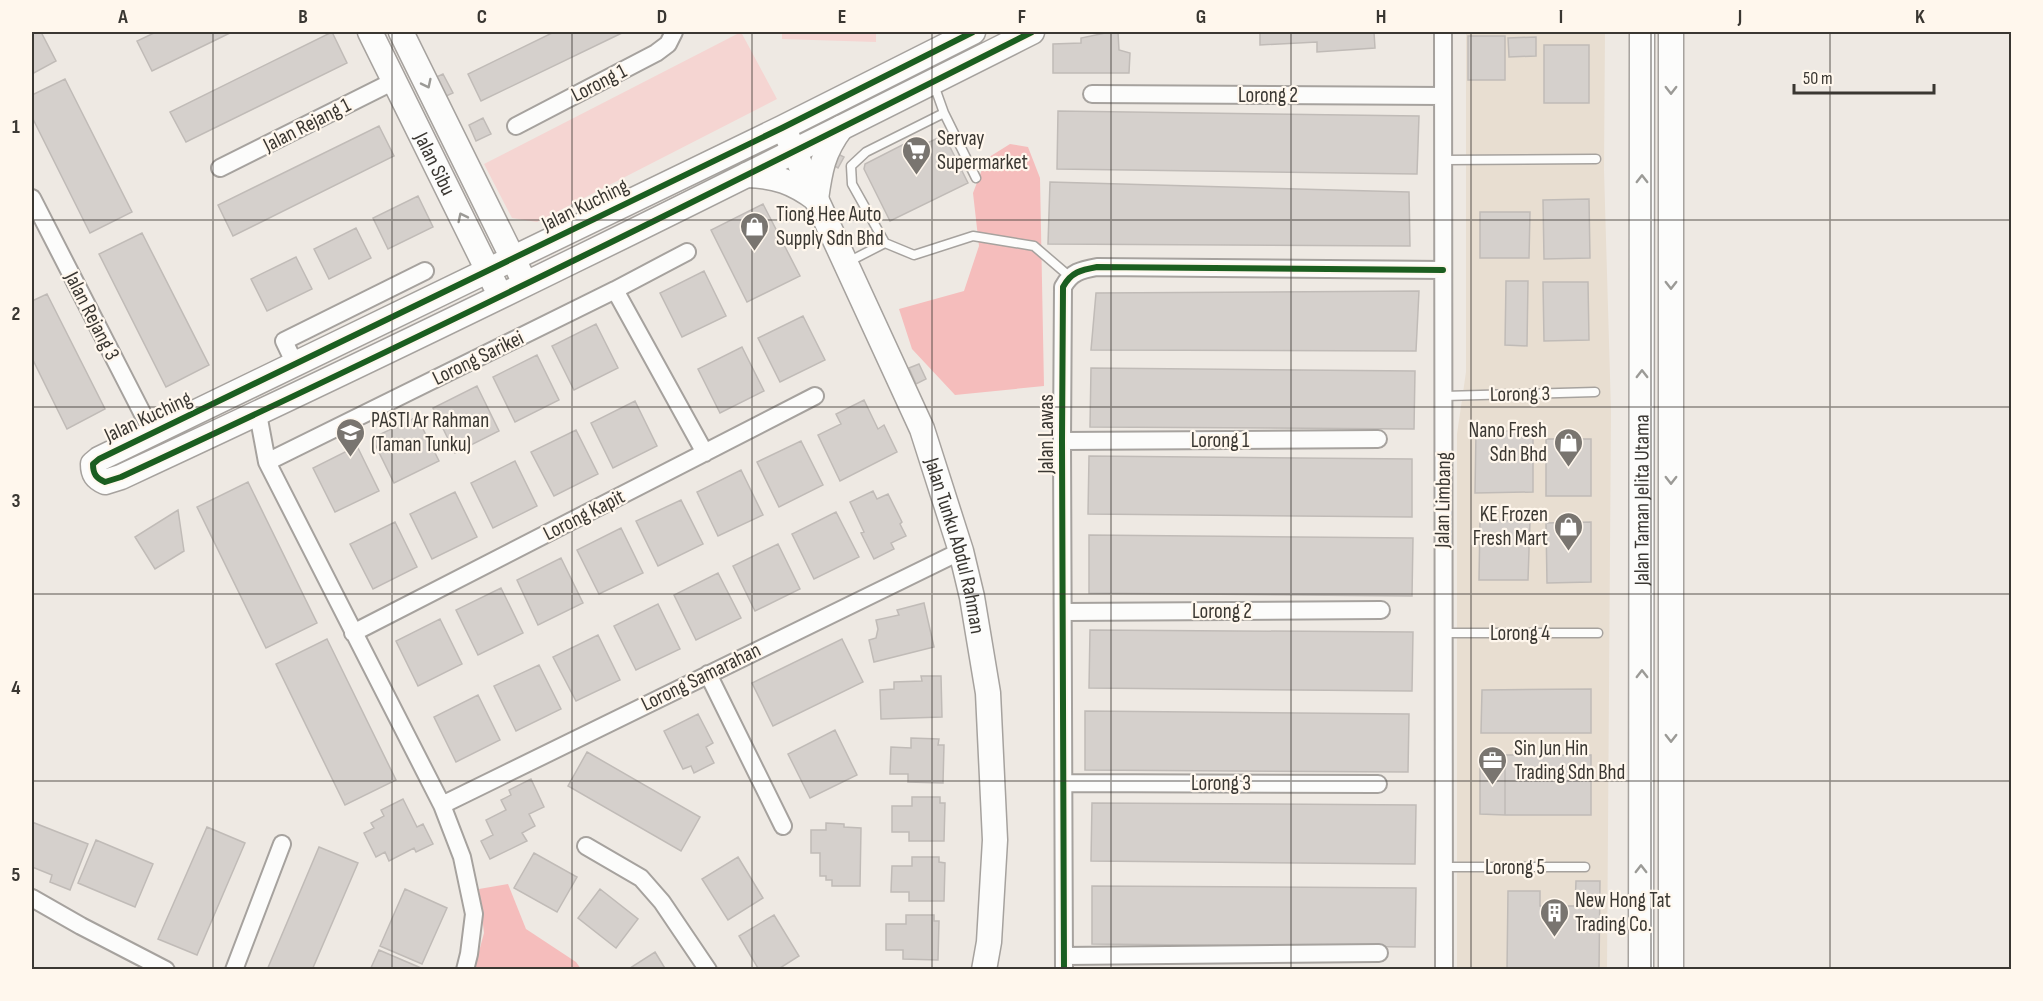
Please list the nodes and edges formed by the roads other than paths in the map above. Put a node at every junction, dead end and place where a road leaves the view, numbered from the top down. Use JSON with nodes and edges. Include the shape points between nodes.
{"nodes":[{"id":1,"x":370,"y":32,"type":"edge"},
{"id":2,"x":401,"y":32,"type":"edge"},
{"id":3,"x":674,"y":32,"type":"edge"},
{"id":4,"x":973,"y":32,"type":"edge"},
{"id":5,"x":1032,"y":32,"type":"edge"},
{"id":6,"x":1443,"y":32,"type":"edge"},
{"id":7,"x":1642,"y":32,"type":"edge"},
{"id":8,"x":1671,"y":32,"type":"edge"},
{"id":9,"x":394,"y":81,"type":"junction"},
{"id":10,"x":933,"y":82,"type":"junction"},
{"id":11,"x":1092,"y":94,"type":"dead end"},
{"id":12,"x":1443,"y":96,"type":"junction"},
{"id":13,"x":944,"y":113,"type":"junction"},
{"id":14,"x":516,"y":126,"type":"dead end"},
{"id":15,"x":782,"y":128,"type":"junction"},
{"id":16,"x":841,"y":128,"type":"junction"},
{"id":17,"x":794,"y":152,"type":"junction"},
{"id":18,"x":1444,"y":159,"type":"junction"},
{"id":19,"x":1596,"y":159,"type":"dead end"},
{"id":20,"x":220,"y":168,"type":"dead end"},
{"id":21,"x":746,"y":175,"type":"junction"},
{"id":22,"x":976,"y":178,"type":"dead end"},
{"id":23,"x":32,"y":198,"type":"edge"},
{"id":24,"x":816,"y":199,"type":"junction"},
{"id":25,"x":885,"y":243,"type":"junction"},
{"id":26,"x":687,"y":252,"type":"dead end"},
{"id":27,"x":512,"y":258,"type":"junction"},
{"id":28,"x":845,"y":263,"type":"junction"},
{"id":29,"x":487,"y":270,"type":"junction"},
{"id":30,"x":1443,"y":270,"type":"junction"},
{"id":31,"x":425,"y":271,"type":"dead end"},
{"id":32,"x":1069,"y":276,"type":"junction"},
{"id":33,"x":525,"y":283,"type":"junction"},
{"id":34,"x":615,"y":290,"type":"junction"},
{"id":35,"x":500,"y":295,"type":"junction"},
{"id":36,"x":295,"y":364,"type":"junction"},
{"id":37,"x":1595,"y":392,"type":"dead end"},
{"id":38,"x":815,"y":396,"type":"dead end"},
{"id":39,"x":1444,"y":396,"type":"junction"},
{"id":40,"x":258,"y":414,"type":"junction"},
{"id":41,"x":153,"y":434,"type":"junction"},
{"id":42,"x":1378,"y":439,"type":"dead end"},
{"id":43,"x":1062,"y":441,"type":"junction"},
{"id":44,"x":705,"y":453,"type":"junction"},
{"id":45,"x":267,"y":462,"type":"junction"},
{"id":46,"x":961,"y":551,"type":"junction"},
{"id":47,"x":1381,"y":610,"type":"dead end"},
{"id":48,"x":1064,"y":612,"type":"junction"},
{"id":49,"x":353,"y":633,"type":"junction"},
{"id":50,"x":1442,"y":633,"type":"junction"},
{"id":51,"x":1598,"y":633,"type":"dead end"},
{"id":52,"x":708,"y":674,"type":"junction"},
{"id":53,"x":1064,"y":783,"type":"junction"},
{"id":54,"x":1378,"y":784,"type":"dead end"},
{"id":55,"x":442,"y":805,"type":"junction"},
{"id":56,"x":783,"y":826,"type":"dead end"},
{"id":57,"x":282,"y":844,"type":"dead end"},
{"id":58,"x":586,"y":846,"type":"dead end"},
{"id":59,"x":1444,"y":867,"type":"junction"},
{"id":60,"x":1585,"y":867,"type":"dead end"},
{"id":61,"x":32,"y":898,"type":"edge"},
{"id":62,"x":1379,"y":953,"type":"dead end"},
{"id":63,"x":1064,"y":963,"type":"edge"},
{"id":64,"x":166,"y":969,"type":"edge"},
{"id":65,"x":234,"y":969,"type":"edge"},
{"id":66,"x":465,"y":969,"type":"edge"},
{"id":67,"x":708,"y":969,"type":"edge"},
{"id":68,"x":984,"y":969,"type":"edge"},
{"id":69,"x":1444,"y":969,"type":"edge"},
{"id":70,"x":1641,"y":969,"type":"edge"},
{"id":71,"x":1671,"y":969,"type":"edge"}],
"edges":[{"from":1,"to":9,"type":"street","name":"Jalan Sibu"},
{"from":2,"to":27,"type":"street","name":"Jalan Sibu","one_way":true},
{"from":3,"to":14,"type":"street","name":"Lorong 1","via":[[668,44],[656,53]]},
{"from":4,"to":15,"type":"street","name":"Jalan Kuching"},
{"from":5,"to":10,"type":"street","name":"Jalan Kuching"},
{"from":6,"to":12,"type":"street","name":"Jalan Limbang"},
{"from":70,"to":7,"type":"street","name":"Jalan Taman Jelita Utama","one_way":true},
{"from":8,"to":71,"type":"street","name":"Jalan Taman Jelita Utama","one_way":true},
{"from":9,"to":20,"type":"street","name":"Jalan Rejang 1"},
{"from":29,"to":9,"type":"street","name":"Jalan Sibu","one_way":true},
{"from":10,"to":13,"type":"lane"},
{"from":10,"to":16,"type":"street","name":"Jalan Kuching"},
{"from":11,"to":12,"type":"street","name":"Lorong 2"},
{"from":12,"to":18,"type":"street","name":"Jalan Limbang"},
{"from":13,"to":22,"type":"lane"},
{"from":13,"to":25,"type":"lane","via":[[866,152],[851,166],[852,184]]},
{"from":15,"to":17,"type":"street","name":"Jalan Tunku Abdul Rahman"},
{"from":15,"to":27,"type":"street","name":"Jalan Kuching"},
{"from":16,"to":17,"type":"street","name":"Jalan Kuching"},
{"from":16,"to":24,"type":"street","via":[[822,161]]},
{"from":17,"to":21,"type":"street","name":"Jalan Kuching"},
{"from":17,"to":24,"type":"street","name":"Jalan Tunku Abdul Rahman"},
{"from":18,"to":19,"type":"lane"},
{"from":18,"to":30,"type":"street","name":"Jalan Limbang"},
{"from":21,"to":24,"type":"street","via":[[781,179]]},
{"from":21,"to":33,"type":"street","name":"Jalan Kuching"},
{"from":23,"to":41,"type":"street","name":"Jalan Rejang 3"},
{"from":24,"to":28,"type":"street","name":"Jalan Tunku Abdul Rahman"},
{"from":25,"to":28,"type":"lane"},
{"from":25,"to":32,"type":"lane","via":[[914,255],[973,236],[1034,246]]},
{"from":26,"to":34,"type":"street","name":"Lorong Sarikei"},
{"from":27,"to":29,"type":"street","name":"Jalan Kuching"},
{"from":27,"to":33,"type":"street","name":"Jalan Sibu"},
{"from":28,"to":46,"type":"street","name":"Jalan Tunku Abdul Rahman","via":[[922,429]]},
{"from":29,"to":35,"type":"street","name":"Jalan Sibu"},
{"from":29,"to":36,"type":"street","name":"Jalan Kuching"},
{"from":30,"to":32,"type":"street","via":[[1097,267]]},
{"from":30,"to":39,"type":"street","name":"Jalan Limbang"},
{"from":31,"to":36,"type":"street","via":[[284,341]]},
{"from":32,"to":43,"type":"street","name":"Jalan Lawas","via":[[1063,288]]},
{"from":33,"to":35,"type":"street","name":"Jalan Kuching"},
{"from":34,"to":44,"type":"street"},
{"from":34,"to":45,"type":"street","name":"Lorong Sarikei"},
{"from":35,"to":40,"type":"street","name":"Jalan Kuching"},
{"from":36,"to":41,"type":"street","name":"Jalan Kuching"},
{"from":37,"to":39,"type":"lane","name":"Lorong 3"},
{"from":38,"to":44,"type":"street","name":"Lorong Kapit"},
{"from":39,"to":50,"type":"street","name":"Jalan Limbang"},
{"from":40,"to":41,"type":"street","name":"Jalan Kuching","via":[[121,477],[105,483],[96,478],[93,464],[99,459]]},
{"from":40,"to":45,"type":"street"},
{"from":42,"to":43,"type":"street","name":"Lorong 1"},
{"from":43,"to":48,"type":"street","name":"Jalan Lawas"},
{"from":44,"to":49,"type":"street","name":"Lorong Kapit"},
{"from":45,"to":49,"type":"street"},
{"from":46,"to":52,"type":"street","name":"Lorong Samarahan"},
{"from":46,"to":68,"type":"street","name":"Jalan Tunku Abdul Rahman","via":[[988,693],[995,840]]},
{"from":47,"to":48,"type":"street","name":"Lorong 2"},
{"from":48,"to":53,"type":"street","name":"Jalan Lawas"},
{"from":49,"to":55,"type":"street"},
{"from":50,"to":51,"type":"lane","name":"Lorong 4"},
{"from":50,"to":59,"type":"street","name":"Jalan Limbang"},
{"from":52,"to":55,"type":"street","name":"Lorong Samarahan"},
{"from":52,"to":56,"type":"street"},
{"from":53,"to":54,"type":"street","name":"Lorong 3"},
{"from":53,"to":63,"type":"street","name":"Jalan Lawas"},
{"from":55,"to":66,"type":"street","via":[[462,857],[474,914]]},
{"from":57,"to":65,"type":"street"},
{"from":58,"to":67,"type":"street","via":[[640,878],[662,902]]},
{"from":59,"to":60,"type":"lane","name":"Lorong 5"},
{"from":59,"to":69,"type":"street","name":"Jalan Limbang"},
{"from":61,"to":64,"type":"street"},
{"from":62,"to":63,"type":"street"}]}
